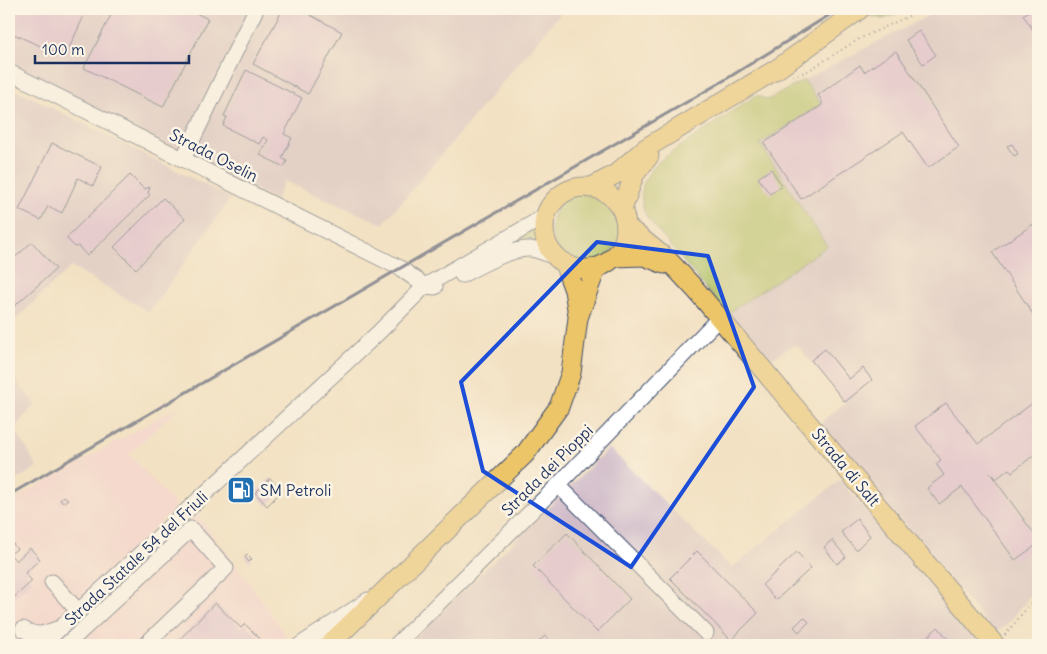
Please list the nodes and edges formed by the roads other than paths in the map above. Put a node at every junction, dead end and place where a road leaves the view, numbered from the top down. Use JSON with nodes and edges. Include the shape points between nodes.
{"nodes":[{"id":1,"x":256,"y":9,"type":"edge"},
{"id":2,"x":860,"y":9,"type":"edge"},
{"id":3,"x":9,"y":72,"type":"edge"},
{"id":4,"x":671,"y":134,"type":"junction"},
{"id":5,"x":183,"y":159,"type":"junction"},
{"id":6,"x":590,"y":188,"type":"junction"},
{"id":7,"x":547,"y":215,"type":"junction"},
{"id":8,"x":624,"y":218,"type":"junction"},
{"id":9,"x":524,"y":228,"type":"junction"},
{"id":10,"x":614,"y":257,"type":"junction"},
{"id":11,"x":560,"y":260,"type":"junction"},
{"id":12,"x":596,"y":268,"type":"junction"},
{"id":13,"x":404,"y":270,"type":"junction"},
{"id":14,"x":452,"y":281,"type":"junction"},
{"id":15,"x":425,"y":286,"type":"junction"},
{"id":16,"x":696,"y":290,"type":"junction"},
{"id":17,"x":720,"y":317,"type":"junction"},
{"id":18,"x":578,"y":318,"type":"junction"},
{"id":19,"x":378,"y":333,"type":"junction"},
{"id":20,"x":558,"y":485,"type":"junction"},
{"id":21,"x":52,"y":582,"type":"dead end"},
{"id":22,"x":388,"y":587,"type":"junction"},
{"id":23,"x":78,"y":612,"type":"junction"},
{"id":24,"x":62,"y":626,"type":"junction"},
{"id":25,"x":706,"y":633,"type":"dead end"},
{"id":26,"x":999,"y":642,"type":"edge"},
{"id":27,"x":44,"y":644,"type":"edge"},
{"id":28,"x":28,"y":645,"type":"edge"},
{"id":29,"x":66,"y":645,"type":"edge"},
{"id":30,"x":145,"y":645,"type":"edge"},
{"id":31,"x":300,"y":645,"type":"edge"},
{"id":32,"x":329,"y":645,"type":"edge"},
{"id":33,"x":396,"y":645,"type":"edge"}],
"edges":[{"from":1,"to":5,"type":"street"},
{"from":2,"to":4,"type":"main road","name":"Strada Statale 54 del Friuli","via":[[780,67]]},
{"from":3,"to":5,"type":"street","name":"Strada Oselin"},
{"from":4,"to":6,"type":"main road","name":"Strada Statale 54 del Friuli","via":[[646,148],[616,174]]},
{"from":4,"to":8,"type":"main road","name":"Strada Statale 54 del Friuli","via":[[634,174]]},
{"from":5,"to":13,"type":"street","name":"Strada Oselin"},
{"from":6,"to":7,"type":"main road","name":"Strada Statale 54 del Friuli","via":[[573,189],[562,194]]},
{"from":6,"to":8,"type":"main road","via":[[611,196]]},
{"from":7,"to":9,"type":"street","name":"Strada Statale 54 del Friuli"},
{"from":7,"to":11,"type":"main road","via":[[545,236],[549,248]]},
{"from":8,"to":10,"type":"main road","name":"Strada Statale 54 del Friuli","via":[[624,241]]},
{"from":8,"to":16,"type":"main road"},
{"from":9,"to":13,"type":"street","name":"Strada Statale 54 del Friuli","via":[[497,234],[435,271],[418,274]]},
{"from":9,"to":15,"type":"street","name":"Strada Statale 54 del Friuli"},
{"from":10,"to":12,"type":"main road"},
{"from":10,"to":16,"type":"main road","via":[[653,258],[664,263]]},
{"from":11,"to":12,"type":"main road","name":"Strada Statale 54 del Friuli","via":[[582,269]]},
{"from":11,"to":14,"type":"street","name":"Strada Statale 54 del Friuli","via":[[538,250],[525,249],[479,266]]},
{"from":11,"to":18,"type":"main road","via":[[574,290]]},
{"from":12,"to":18,"type":"main road"},
{"from":13,"to":15,"type":"street"},
{"from":13,"to":19,"type":"street","name":"Strada Statale 54 del Friuli","via":[[409,286],[408,298]]},
{"from":14,"to":15,"type":"street","via":[[435,287]]},
{"from":14,"to":19,"type":"street","name":"Strada Statale 54 del Friuli"},
{"from":15,"to":19,"type":"street","name":"Strada Statale 54 del Friuli"},
{"from":16,"to":17,"type":"main road","name":"Strada di Salt"},
{"from":17,"to":20,"type":"street","name":"Strada dei Pioppi"},
{"from":17,"to":26,"type":"main road","name":"Strada di Salt"},
{"from":18,"to":22,"type":"main road","via":[[566,388],[559,407],[539,437]]},
{"from":19,"to":23,"type":"street","name":"Strada Statale 54 del Friuli"},
{"from":20,"to":25,"type":"street"},
{"from":20,"to":33,"type":"street","name":"Strada dei Pioppi"},
{"from":21,"to":23,"type":"street"},
{"from":22,"to":31,"type":"street"},
{"from":22,"to":32,"type":"main road"},
{"from":23,"to":24,"type":"street","name":"Strada Statale 54 del Friuli"},
{"from":24,"to":27,"type":"street","name":"Strada Statale 54 del Friuli"},
{"from":24,"to":28,"type":"street","via":[[39,635],[32,635],[24,629]]},
{"from":29,"to":30,"type":"street","via":[[191,529],[226,568]]}]}
